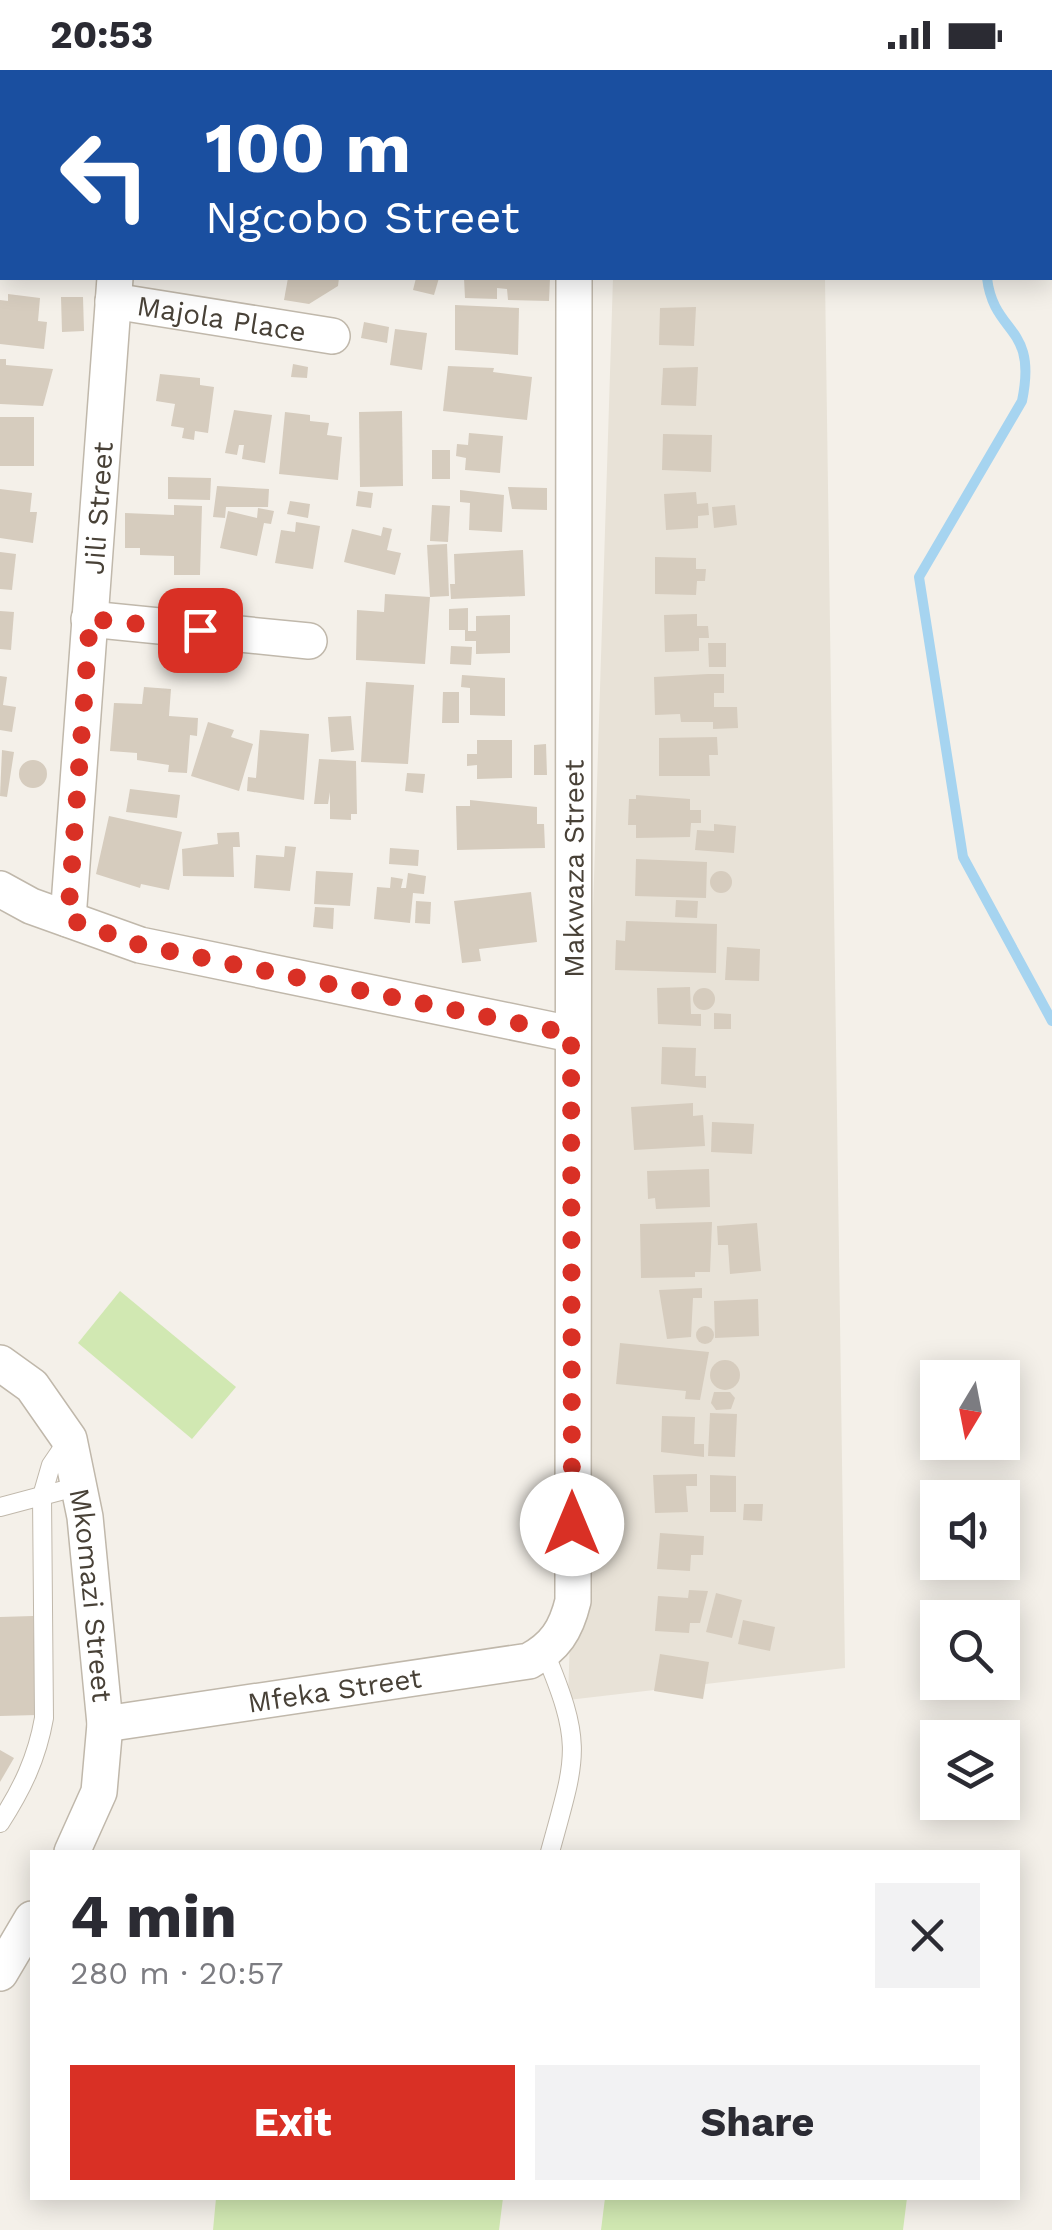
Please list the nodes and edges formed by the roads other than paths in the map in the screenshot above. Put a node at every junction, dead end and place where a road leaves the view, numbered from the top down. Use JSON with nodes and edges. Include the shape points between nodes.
{"nodes":[{"id":1,"x":574,"y":280,"type":"edge"},
{"id":2,"x":114,"y":289,"type":"edge"},
{"id":3,"x":332,"y":336,"type":"dead end"},
{"id":4,"x":90,"y":619,"type":"junction"},
{"id":5,"x":310,"y":641,"type":"dead end"},
{"id":6,"x":0,"y":889,"type":"edge"},
{"id":7,"x":68,"y":919,"type":"junction"},
{"id":8,"x":571,"y":1034,"type":"junction"},
{"id":9,"x":0,"y":1363,"type":"edge"},
{"id":10,"x":68,"y":1439,"type":"junction"},
{"id":11,"x":78,"y":1486,"type":"junction"},
{"id":12,"x":42,"y":1496,"type":"junction"},
{"id":13,"x":0,"y":1508,"type":"edge"},
{"id":14,"x":551,"y":1646,"type":"junction"},
{"id":15,"x":105,"y":1724,"type":"junction"},
{"id":16,"x":0,"y":1823,"type":"edge"},
{"id":17,"x":73,"y":1850,"type":"edge"},
{"id":18,"x":551,"y":1850,"type":"edge"},
{"id":19,"x":30,"y":1923,"type":"edge"},
{"id":20,"x":0,"y":1973,"type":"edge"}],
"edges":[{"from":1,"to":8,"type":"street","name":"Makwaza Street"},
{"from":2,"to":3,"type":"street","name":"Majola Place"},
{"from":2,"to":4,"type":"street","name":"Jili Street"},
{"from":4,"to":5,"type":"street"},
{"from":4,"to":7,"type":"street","name":"Jili Street"},
{"from":6,"to":7,"type":"street"},
{"from":7,"to":8,"type":"street","via":[[140,945]]},
{"from":8,"to":14,"type":"street","name":"Makwaza Street","via":[[573,1601]]},
{"from":9,"to":10,"type":"street","name":"Mkomazi Street","via":[[32,1386]]},
{"from":10,"to":11,"type":"street","name":"Mkomazi Street"},
{"from":10,"to":12,"type":"lane"},
{"from":11,"to":12,"type":"lane"},
{"from":11,"to":15,"type":"street","name":"Mkomazi Street"},
{"from":12,"to":13,"type":"lane"},
{"from":12,"to":16,"type":"lane","via":[[44,1718],[32,1767]]},
{"from":14,"to":15,"type":"street","name":"Mfeka Street","via":[[502,1667]]},
{"from":14,"to":18,"type":"lane","via":[[573,1726],[574,1765]]},
{"from":15,"to":17,"type":"street","name":"Mkomazi Street","via":[[98,1792]]},
{"from":19,"to":20,"type":"street"}]}
